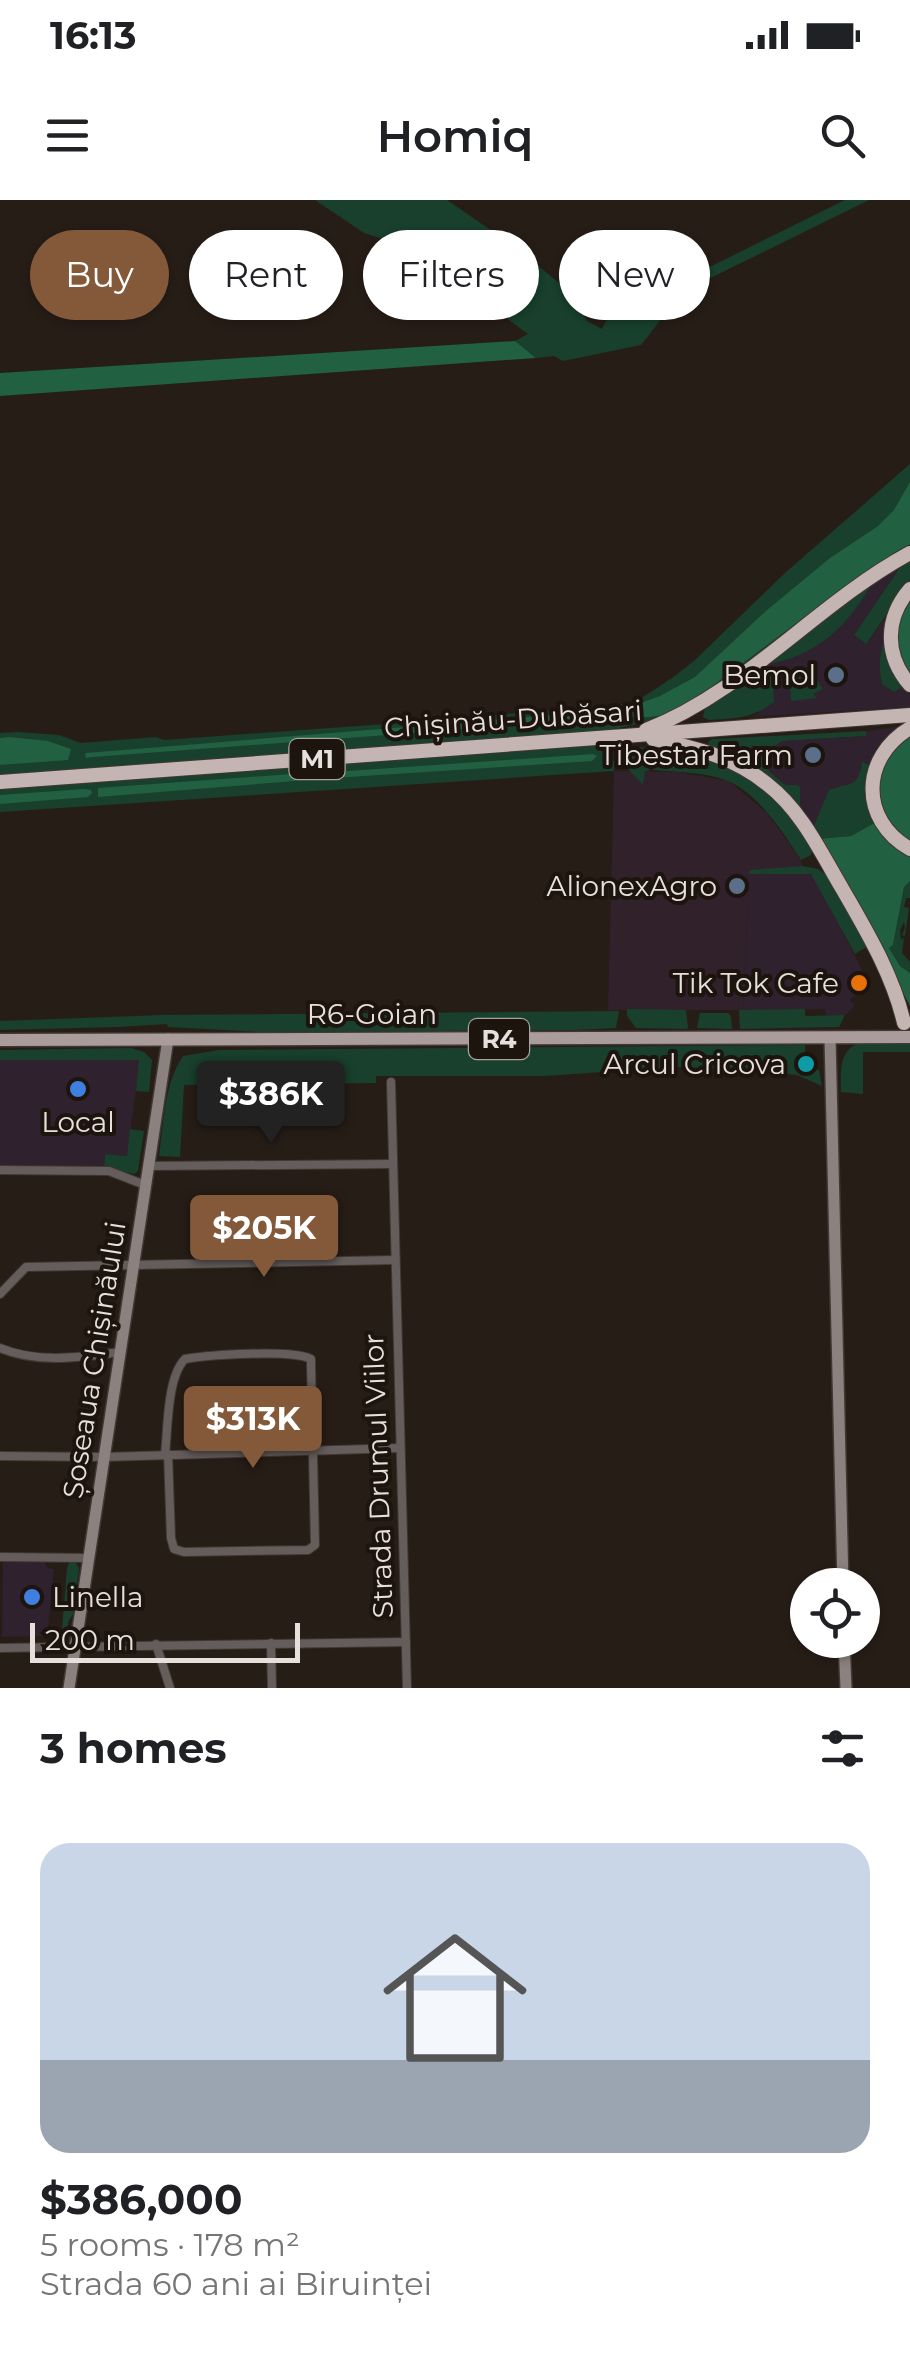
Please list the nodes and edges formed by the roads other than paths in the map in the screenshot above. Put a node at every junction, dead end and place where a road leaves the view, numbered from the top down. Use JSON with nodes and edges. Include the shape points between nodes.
{"nodes":[{"id":1,"x":910,"y":553,"type":"edge"},
{"id":2,"x":910,"y":589,"type":"edge"},
{"id":3,"x":910,"y":684,"type":"edge"},
{"id":4,"x":910,"y":715,"type":"edge"},
{"id":5,"x":910,"y":728,"type":"edge"},
{"id":6,"x":633,"y":735,"type":"junction"},
{"id":7,"x":0,"y":782,"type":"edge"},
{"id":8,"x":910,"y":849,"type":"edge"},
{"id":9,"x":908,"y":1026,"type":"edge"},
{"id":10,"x":830,"y":1038,"type":"junction"},
{"id":11,"x":168,"y":1039,"type":"junction"},
{"id":12,"x":0,"y":1040,"type":"edge"},
{"id":13,"x":391,"y":1082,"type":"dead end"},
{"id":14,"x":393,"y":1164,"type":"junction"},
{"id":15,"x":148,"y":1166,"type":"junction"},
{"id":16,"x":0,"y":1170,"type":"edge"},
{"id":17,"x":146,"y":1185,"type":"junction"},
{"id":18,"x":394,"y":1260,"type":"junction"},
{"id":19,"x":134,"y":1263,"type":"junction"},
{"id":20,"x":0,"y":1294,"type":"edge"},
{"id":21,"x":0,"y":1348,"type":"edge"},
{"id":22,"x":120,"y":1352,"type":"junction"},
{"id":23,"x":400,"y":1448,"type":"junction"},
{"id":24,"x":313,"y":1451,"type":"junction"},
{"id":25,"x":166,"y":1454,"type":"junction"},
{"id":26,"x":0,"y":1456,"type":"edge"},
{"id":27,"x":104,"y":1457,"type":"junction"},
{"id":28,"x":0,"y":1557,"type":"edge"},
{"id":29,"x":89,"y":1558,"type":"junction"},
{"id":30,"x":843,"y":1568,"type":"edge"},
{"id":31,"x":406,"y":1642,"type":"junction"},
{"id":32,"x":271,"y":1643,"type":"junction"},
{"id":33,"x":156,"y":1644,"type":"junction"},
{"id":34,"x":76,"y":1646,"type":"junction"},
{"id":35,"x":0,"y":1648,"type":"edge"},
{"id":36,"x":845,"y":1658,"type":"edge"},
{"id":37,"x":69,"y":1688,"type":"edge"},
{"id":38,"x":170,"y":1688,"type":"edge"},
{"id":39,"x":272,"y":1688,"type":"edge"},
{"id":40,"x":407,"y":1688,"type":"edge"},
{"id":41,"x":846,"y":1688,"type":"edge"}],
"edges":[{"from":1,"to":6,"type":"highway","via":[[709,698]]},
{"from":2,"to":3,"type":"highway","via":[[894,611],[890,642]]},
{"from":4,"to":6,"type":"highway","name":"Chișinău-Dubăsari","number":"M1"},
{"from":5,"to":8,"type":"highway","via":[[880,755],[873,793],[884,826]]},
{"from":6,"to":7,"type":"highway","name":"Chișinău-Dubăsari","number":"M1"},
{"from":6,"to":9,"type":"highway","via":[[717,755],[781,796],[870,937]]},
{"from":9,"to":10,"type":"main road","name":"R6-Goian","number":"R4"},
{"from":10,"to":11,"type":"main road","name":"R6-Goian","number":"R4"},
{"from":10,"to":30,"type":"street"},
{"from":11,"to":12,"type":"main road","name":"R6-Goian","number":"R4"},
{"from":11,"to":15,"type":"street","name":"Șoseaua Chișinăului"},
{"from":13,"to":14,"type":"street","name":"Strada Drumul Viilor"},
{"from":14,"to":15,"type":"street"},
{"from":14,"to":18,"type":"street","name":"Strada Drumul Viilor"},
{"from":15,"to":17,"type":"street","name":"Șoseaua Chișinăului"},
{"from":16,"to":17,"type":"street","via":[[109,1171]]},
{"from":17,"to":19,"type":"street","name":"Șoseaua Chișinăului"},
{"from":18,"to":19,"type":"street"},
{"from":18,"to":23,"type":"street","name":"Strada Drumul Viilor"},
{"from":19,"to":20,"type":"street","via":[[26,1267]]},
{"from":19,"to":22,"type":"street","name":"Șoseaua Chișinăului"},
{"from":21,"to":22,"type":"street","via":[[52,1358]]},
{"from":22,"to":27,"type":"street","name":"Șoseaua Chișinăului"},
{"from":23,"to":24,"type":"street"},
{"from":23,"to":31,"type":"street","name":"Strada Drumul Viilor"},
{"from":24,"to":25,"type":"street"},
{"from":24,"to":25,"type":"street","via":[[310,1359],[280,1354],[182,1362],[173,1382]]},
{"from":24,"to":25,"type":"street","via":[[315,1545],[282,1551],[174,1549]]},
{"from":25,"to":27,"type":"street"},
{"from":26,"to":27,"type":"street"},
{"from":27,"to":29,"type":"street","name":"Șoseaua Chișinăului"},
{"from":28,"to":29,"type":"street"},
{"from":29,"to":34,"type":"street","name":"Șoseaua Chișinăului"},
{"from":31,"to":32,"type":"street"},
{"from":31,"to":40,"type":"street","name":"Strada Drumul Viilor"},
{"from":32,"to":33,"type":"street"},
{"from":32,"to":39,"type":"street"},
{"from":33,"to":34,"type":"street"},
{"from":33,"to":38,"type":"street"},
{"from":34,"to":35,"type":"street"},
{"from":34,"to":37,"type":"street","name":"Șoseaua Chișinăului"},
{"from":36,"to":41,"type":"street"}]}
